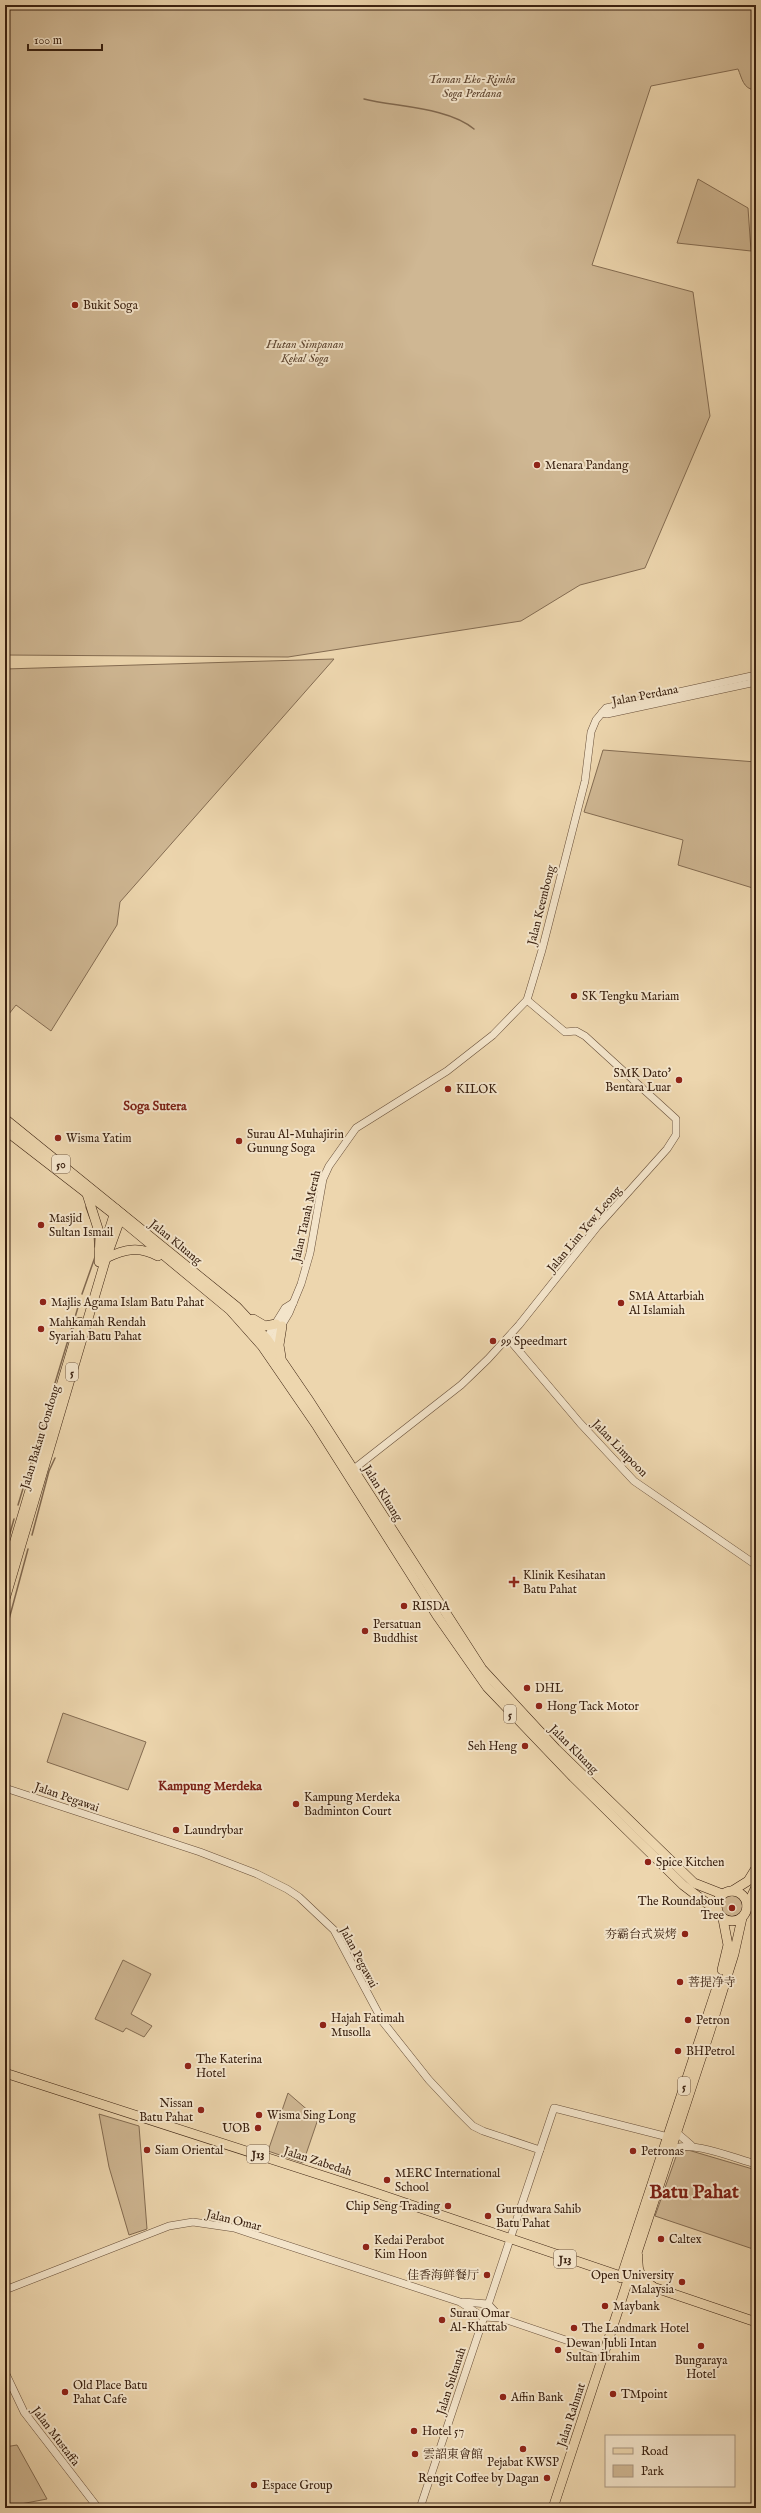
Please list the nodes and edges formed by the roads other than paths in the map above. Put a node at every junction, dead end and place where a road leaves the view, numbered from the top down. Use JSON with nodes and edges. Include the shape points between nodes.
{"nodes":[{"id":1,"x":756,"y":675,"type":"edge"},
{"id":2,"x":756,"y":682,"type":"edge"},
{"id":3,"x":602,"y":713,"type":"junction"},
{"id":4,"x":527,"y":1000,"type":"junction"},
{"id":5,"x":447,"y":1071,"type":"joint"},
{"id":6,"x":5,"y":1119,"type":"edge"},
{"id":7,"x":5,"y":1130,"type":"edge"},
{"id":8,"x":87,"y":1194,"type":"junction"},
{"id":9,"x":118,"y":1214,"type":"junction"},
{"id":10,"x":102,"y":1260,"type":"junction"},
{"id":11,"x":170,"y":1262,"type":"junction"},
{"id":12,"x":237,"y":1307,"type":"junction"},
{"id":13,"x":279,"y":1325,"type":"junction"},
{"id":14,"x":508,"y":1338,"type":"junction"},
{"id":15,"x":266,"y":1345,"type":"junction"},
{"id":16,"x":284,"y":1365,"type":"junction"},
{"id":17,"x":351,"y":1471,"type":"junction"},
{"id":18,"x":756,"y":1565,"type":"edge"},
{"id":19,"x":5,"y":1574,"type":"edge"},
{"id":20,"x":5,"y":1599,"type":"edge"},
{"id":21,"x":578,"y":1770,"type":"junction"},
{"id":22,"x":5,"y":1788,"type":"edge"},
{"id":23,"x":593,"y":1797,"type":"junction"},
{"id":24,"x":756,"y":1868,"type":"edge"},
{"id":25,"x":756,"y":1887,"type":"edge"},
{"id":26,"x":732,"y":1891,"type":"junction"},
{"id":27,"x":722,"y":1894,"type":"junction"},
{"id":28,"x":747,"y":1906,"type":"junction"},
{"id":29,"x":720,"y":1915,"type":"junction"},
{"id":30,"x":742,"y":1918,"type":"junction"},
{"id":31,"x":5,"y":2072,"type":"edge"},
{"id":32,"x":676,"y":2132,"type":"junction"},
{"id":33,"x":668,"y":2137,"type":"junction"},
{"id":34,"x":695,"y":2147,"type":"junction"},
{"id":35,"x":671,"y":2149,"type":"junction"},
{"id":36,"x":540,"y":2150,"type":"junction"},
{"id":37,"x":756,"y":2164,"type":"edge"},
{"id":38,"x":510,"y":2239,"type":"junction"},
{"id":39,"x":640,"y":2243,"type":"junction"},
{"id":40,"x":625,"y":2279,"type":"junction"},
{"id":41,"x":656,"y":2289,"type":"junction"},
{"id":42,"x":5,"y":2290,"type":"edge"},
{"id":43,"x":460,"y":2302,"type":"junction"},
{"id":44,"x":488,"y":2304,"type":"junction"},
{"id":45,"x":483,"y":2317,"type":"junction"},
{"id":46,"x":501,"y":2318,"type":"junction"},
{"id":47,"x":756,"y":2322,"type":"edge"},
{"id":48,"x":604,"y":2353,"type":"junction"},
{"id":49,"x":5,"y":2372,"type":"edge"},
{"id":50,"x":98,"y":2508,"type":"edge"},
{"id":51,"x":420,"y":2508,"type":"edge"},
{"id":52,"x":553,"y":2508,"type":"edge"}],
"edges":[{"from":1,"to":3,"type":"street","name":"Jalan Perdana","via":[[618,705],[604,709]]},
{"from":2,"to":3,"type":"street","name":"Jalan Perdana"},
{"from":3,"to":4,"type":"street","name":"Jalan Keembong","via":[[591,732],[585,781]]},
{"from":4,"to":5,"type":"street","name":"Jalan Keembong","via":[[493,1035]]},
{"from":4,"to":14,"type":"street","name":"Jalan Lim Yew Leong","via":[[565,1032],[576,1031],[585,1036],[676,1119],[677,1128],[676,1135],[667,1149],[597,1227]]},
{"from":5,"to":13,"type":"street","name":"Jalan Tanah Merah","via":[[356,1128],[329,1166],[323,1179],[310,1253],[293,1302],[285,1308]]},
{"from":6,"to":9,"type":"main road","name":"Jalan Kluang","number":"50"},
{"from":7,"to":8,"type":"main road","name":"Jalan Kluang","number":"50"},
{"from":8,"to":9,"type":"main road","name":"Jalan Kluang","number":"50"},
{"from":8,"to":10,"type":"main road","via":[[100,1235]]},
{"from":9,"to":10,"type":"main road","name":"Jalan Bakau Condong","number":"5"},
{"from":9,"to":11,"type":"main road","name":"Jalan Kluang","number":"5"},
{"from":9,"to":12,"type":"main road","name":"Jalan Kluang","number":"5"},
{"from":10,"to":11,"type":"main road","via":[[116,1253],[135,1249],[151,1252]]},
{"from":10,"to":19,"type":"main road","name":"Jalan Bakau Condong","number":"5"},
{"from":10,"to":20,"type":"main road","name":"Jalan Bakau Condong","number":"5"},
{"from":11,"to":15,"type":"main road","name":"Jalan Kluang","number":"5","via":[[230,1310]]},
{"from":12,"to":13,"type":"main road","via":[[261,1324]]},
{"from":12,"to":15,"type":"main road","name":"Jalan Kluang","number":"5"},
{"from":13,"to":15,"type":"street"},
{"from":13,"to":16,"type":"main road","via":[[279,1345]]},
{"from":14,"to":17,"type":"street","name":"Jalan Lim Yew Leong","via":[[461,1385]]},
{"from":14,"to":18,"type":"street","name":"Jalan Limpoon","via":[[580,1423],[634,1481]]},
{"from":15,"to":16,"type":"main road","name":"Jalan Kluang","number":"5"},
{"from":15,"to":17,"type":"main road","name":"Jalan Kluang","number":"5"},
{"from":16,"to":17,"type":"main road","name":"Jalan Kluang","number":"5"},
{"from":17,"to":21,"type":"main road","name":"Jalan Kluang","number":"5","via":[[482,1669]]},
{"from":17,"to":23,"type":"main road","name":"Jalan Kluang","number":"5","via":[[473,1670],[499,1702]]},
{"from":21,"to":23,"type":"main road","via":[[577,1776],[591,1791]]},
{"from":21,"to":27,"type":"main road","name":"Jalan Kluang","number":"5","via":[[694,1883]]},
{"from":22,"to":36,"type":"street","name":"Jalan Pegawai","via":[[200,1852],[257,1874],[299,1897],[334,1930],[383,2022],[429,2080],[459,2112],[473,2126],[483,2131]]},
{"from":23,"to":29,"type":"main road","name":"Jalan Kluang","number":"5","via":[[683,1885]]},
{"from":24,"to":26,"type":"main road","via":[[748,1881]]},
{"from":25,"to":28,"type":"main road","number":"5"},
{"from":26,"to":27,"type":"main road"},
{"from":26,"to":28,"type":"main road","via":[[741,1894]]},
{"from":27,"to":29,"type":"main road","number":"5","via":[[717,1902]]},
{"from":28,"to":30,"type":"main road","number":"5"},
{"from":29,"to":30,"type":"main road","via":[[731,1922]]},
{"from":29,"to":33,"type":"main road","name":"Jalan Rahmat","number":"5","via":[[728,1950]]},
{"from":30,"to":32,"type":"main road","name":"Jalan Rahmat","number":"5","via":[[734,1954]]},
{"from":31,"to":38,"type":"main road","name":"Jalan Zabedah","number":"J13"},
{"from":32,"to":34,"type":"street"},
{"from":32,"to":35,"type":"main road","name":"Jalan Rahmat","number":"5"},
{"from":33,"to":36,"type":"street","via":[[554,2108]]},
{"from":33,"to":40,"type":"main road","name":"Jalan Rahmat","number":"5"},
{"from":34,"to":35,"type":"street","via":[[678,2146]]},
{"from":34,"to":37,"type":"street"},
{"from":35,"to":39,"type":"main road","name":"Jalan Rahmat","number":"5"},
{"from":36,"to":38,"type":"street"},
{"from":38,"to":40,"type":"main road","name":"Jalan Zabedah","number":"J13"},
{"from":38,"to":44,"type":"street","name":"Jalan Sultanah"},
{"from":39,"to":40,"type":"main road","name":"Jalan Rahmat","number":"5"},
{"from":39,"to":41,"type":"main road","via":[[637,2265],[639,2272],[642,2278]]},
{"from":40,"to":41,"type":"main road","name":"Jalan Zabedah"},
{"from":40,"to":48,"type":"main road","name":"Jalan Rahmat"},
{"from":41,"to":47,"type":"main road","name":"Jalan Zabedah"},
{"from":42,"to":43,"type":"street","name":"Jalan Omar","via":[[146,2234],[169,2226],[194,2222],[234,2228]]},
{"from":43,"to":44,"type":"street","name":"Jalan Omar"},
{"from":43,"to":45,"type":"street","name":"Jalan Omar"},
{"from":44,"to":45,"type":"street","name":"Jalan Sultanah"},
{"from":44,"to":46,"type":"street"},
{"from":45,"to":46,"type":"street"},
{"from":45,"to":51,"type":"street","name":"Jalan Sultanah"},
{"from":46,"to":48,"type":"street"},
{"from":48,"to":52,"type":"main road","name":"Jalan Rahmat"},
{"from":49,"to":50,"type":"street","name":"Jalan Mustaffa","via":[[24,2412]]}]}
